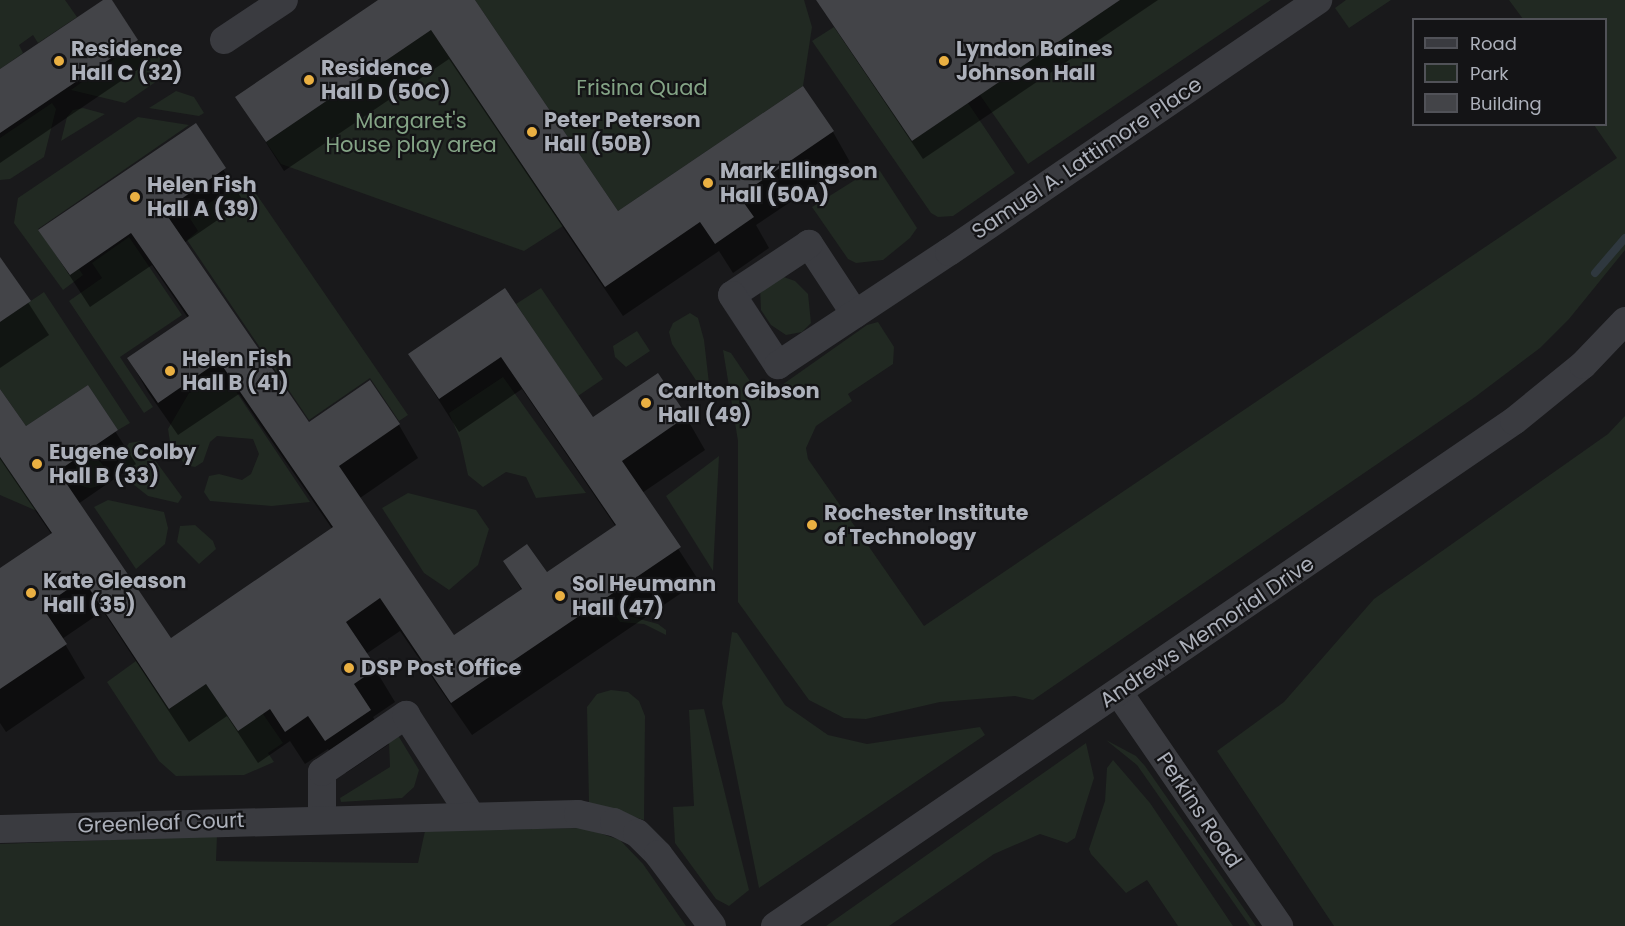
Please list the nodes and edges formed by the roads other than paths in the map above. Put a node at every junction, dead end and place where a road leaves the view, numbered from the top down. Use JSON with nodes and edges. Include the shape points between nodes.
{"nodes":[{"id":1,"x":285,"y":0,"type":"edge"},
{"id":2,"x":1318,"y":0,"type":"edge"},
{"id":3,"x":225,"y":40,"type":"dead end"},
{"id":4,"x":855,"y":314,"type":"dead end"},
{"id":5,"x":1625,"y":321,"type":"edge"},
{"id":6,"x":1119,"y":693,"type":"junction"},
{"id":7,"x":471,"y":816,"type":"junction"},
{"id":8,"x":322,"y":818,"type":"junction"},
{"id":9,"x":0,"y":829,"type":"edge"},
{"id":10,"x":712,"y":926,"type":"edge"},
{"id":11,"x":775,"y":926,"type":"edge"},
{"id":12,"x":1279,"y":926,"type":"edge"}],
"edges":[{"from":1,"to":3,"type":"street"},
{"from":2,"to":4,"type":"street","name":"Samuel A. Lattimore Place"},
{"from":5,"to":6,"type":"street","name":"Andrews Memorial Drive","via":[[1583,365],[1514,420]]},
{"from":6,"to":11,"type":"street","name":"Andrews Memorial Drive"},
{"from":6,"to":12,"type":"street","name":"Perkins Road"},
{"from":7,"to":8,"type":"street","name":"Greenleaf Court"},
{"from":7,"to":8,"type":"street","via":[[406,715],[322,772]]},
{"from":7,"to":10,"type":"street","name":"Greenleaf Court","via":[[578,814],[614,822],[637,833],[658,854]]},
{"from":8,"to":9,"type":"street","name":"Greenleaf Court"}]}
